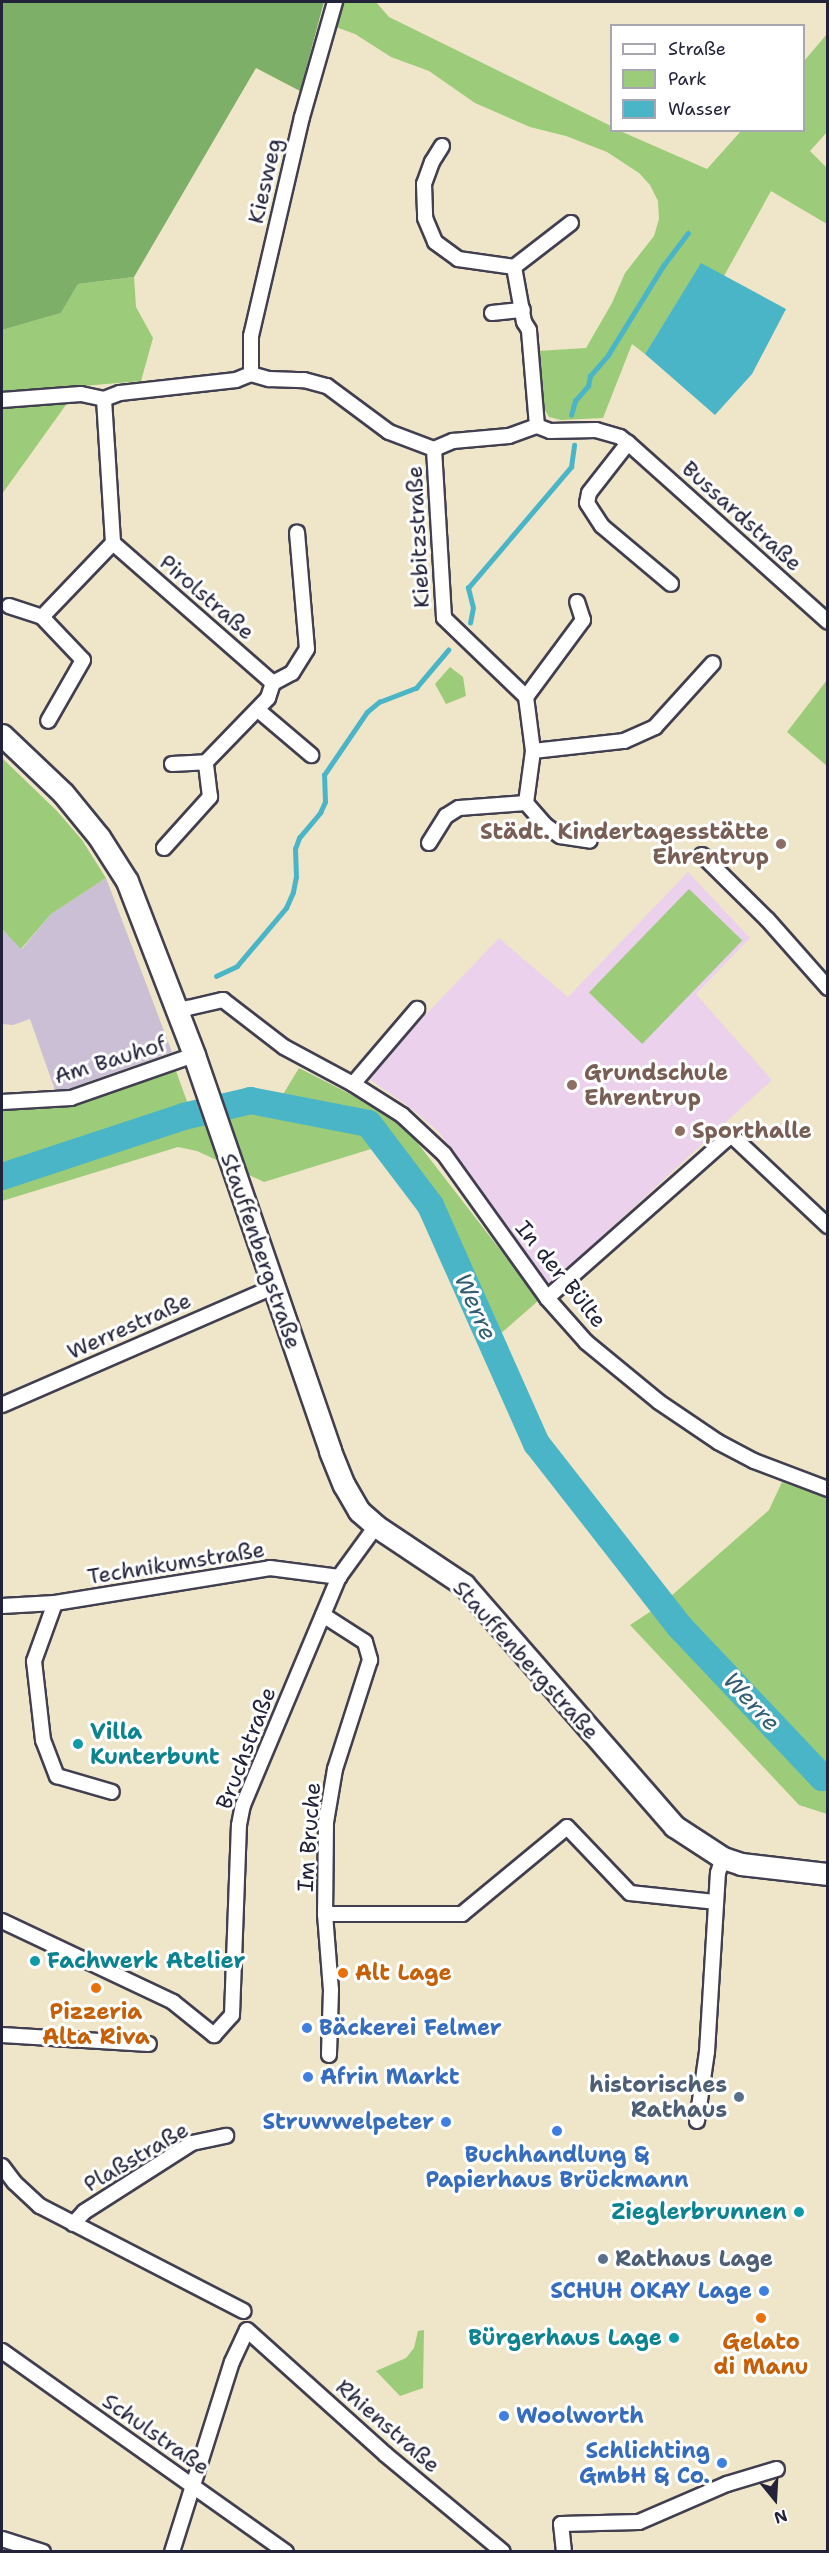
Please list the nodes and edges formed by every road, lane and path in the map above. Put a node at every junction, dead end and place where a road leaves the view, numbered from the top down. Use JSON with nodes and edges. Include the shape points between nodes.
{"nodes":[{"id":1,"x":335,"y":2,"type":"edge"},
{"id":2,"x":442,"y":146,"type":"dead end"},
{"id":3,"x":571,"y":223,"type":"dead end"},
{"id":4,"x":514,"y":267,"type":"junction"},
{"id":5,"x":523,"y":310,"type":"junction"},
{"id":6,"x":492,"y":313,"type":"dead end"},
{"id":7,"x":251,"y":374,"type":"junction"},
{"id":8,"x":104,"y":399,"type":"junction"},
{"id":9,"x":2,"y":400,"type":"edge"},
{"id":10,"x":537,"y":426,"type":"junction"},
{"id":11,"x":628,"y":443,"type":"junction"},
{"id":12,"x":434,"y":449,"type":"junction"},
{"id":13,"x":297,"y":532,"type":"dead end"},
{"id":14,"x":113,"y":543,"type":"junction"},
{"id":15,"x":671,"y":584,"type":"dead end"},
{"id":16,"x":577,"y":603,"type":"dead end"},
{"id":17,"x":9,"y":606,"type":"dead end"},
{"id":18,"x":42,"y":617,"type":"junction"},
{"id":19,"x":828,"y":622,"type":"edge"},
{"id":20,"x":713,"y":663,"type":"dead end"},
{"id":21,"x":273,"y":683,"type":"junction"},
{"id":22,"x":525,"y":697,"type":"junction"},
{"id":23,"x":258,"y":710,"type":"junction"},
{"id":24,"x":48,"y":721,"type":"dead end"},
{"id":25,"x":2,"y":735,"type":"edge"},
{"id":26,"x":533,"y":751,"type":"junction"},
{"id":27,"x":311,"y":755,"type":"dead end"},
{"id":28,"x":206,"y":762,"type":"junction"},
{"id":29,"x":172,"y":764,"type":"dead end"},
{"id":30,"x":526,"y":803,"type":"junction"},
{"id":31,"x":590,"y":841,"type":"dead end"},
{"id":32,"x":429,"y":843,"type":"dead end"},
{"id":33,"x":164,"y":848,"type":"dead end"},
{"id":34,"x":702,"y":855,"type":"dead end"},
{"id":35,"x":825,"y":981,"type":"edge"},
{"id":36,"x":417,"y":1009,"type":"dead end"},
{"id":37,"x":178,"y":1014,"type":"junction"},
{"id":38,"x":194,"y":1055,"type":"junction"},
{"id":39,"x":353,"y":1084,"type":"junction"},
{"id":40,"x":2,"y":1102,"type":"edge"},
{"id":41,"x":828,"y":1227,"type":"edge"},
{"id":42,"x":273,"y":1287,"type":"junction"},
{"id":43,"x":547,"y":1298,"type":"junction"},
{"id":44,"x":2,"y":1405,"type":"edge"},
{"id":45,"x":828,"y":1489,"type":"edge"},
{"id":46,"x":376,"y":1526,"type":"junction"},
{"id":47,"x":339,"y":1577,"type":"junction"},
{"id":48,"x":55,"y":1603,"type":"junction"},
{"id":49,"x":2,"y":1606,"type":"edge"},
{"id":50,"x":323,"y":1615,"type":"junction"},
{"id":51,"x":111,"y":1792,"type":"dead end"},
{"id":52,"x":723,"y":1857,"type":"junction"},
{"id":53,"x":828,"y":1874,"type":"edge"},
{"id":54,"x":715,"y":1902,"type":"junction"},
{"id":55,"x":326,"y":1914,"type":"junction"},
{"id":56,"x":2,"y":1921,"type":"edge"},
{"id":57,"x":2,"y":2035,"type":"edge"},
{"id":58,"x":149,"y":2044,"type":"dead end"},
{"id":59,"x":329,"y":2055,"type":"dead end"},
{"id":60,"x":697,"y":2121,"type":"dead end"},
{"id":61,"x":226,"y":2136,"type":"dead end"},
{"id":62,"x":2,"y":2166,"type":"edge"},
{"id":63,"x":73,"y":2224,"type":"junction"},
{"id":64,"x":243,"y":2311,"type":"dead end"},
{"id":65,"x":2,"y":2351,"type":"edge"},
{"id":66,"x":777,"y":2469,"type":"dead end"},
{"id":67,"x":192,"y":2486,"type":"junction"},
{"id":68,"x":2,"y":2539,"type":"edge"},
{"id":69,"x":43,"y":2552,"type":"edge"},
{"id":70,"x":172,"y":2552,"type":"edge"},
{"id":71,"x":286,"y":2552,"type":"edge"},
{"id":72,"x":503,"y":2552,"type":"edge"},
{"id":73,"x":564,"y":2552,"type":"edge"}],
"edges":[{"from":1,"to":7,"type":"street","name":"Kiesweg","via":[[302,117],[251,336]]},
{"from":2,"to":4,"type":"street","via":[[424,184],[425,218],[435,242],[458,260]]},
{"from":3,"to":4,"type":"street"},
{"from":4,"to":5,"type":"street"},
{"from":5,"to":6,"type":"street"},
{"from":5,"to":10,"type":"street","via":[[529,330]]},
{"from":7,"to":8,"type":"street","via":[[236,380],[120,393]]},
{"from":7,"to":12,"type":"street","via":[[327,386],[389,432]]},
{"from":8,"to":9,"type":"street","via":[[81,394]]},
{"from":8,"to":14,"type":"street"},
{"from":10,"to":11,"type":"street","name":"Bussardstraße","via":[[550,431],[596,430]]},
{"from":10,"to":12,"type":"street","name":"Bussardstraße","via":[[509,436],[453,441]]},
{"from":11,"to":15,"type":"street","via":[[589,493],[586,503],[603,526]]},
{"from":11,"to":19,"type":"street","name":"Bussardstraße"},
{"from":12,"to":22,"type":"street","name":"Kiebitzstraße","via":[[444,618]]},
{"from":13,"to":21,"type":"street","via":[[307,649],[292,673]]},
{"from":14,"to":18,"type":"street"},
{"from":14,"to":21,"type":"street","name":"Pirolstraße"},
{"from":16,"to":22,"type":"street","via":[[583,620]]},
{"from":17,"to":18,"type":"street"},
{"from":18,"to":24,"type":"street","via":[[83,660]]},
{"from":20,"to":26,"type":"street","via":[[655,727],[624,741]]},
{"from":21,"to":23,"type":"street"},
{"from":22,"to":26,"type":"street"},
{"from":23,"to":27,"type":"street"},
{"from":23,"to":28,"type":"street"},
{"from":25,"to":37,"type":"main road","name":"Stauffenbergstraße","via":[[63,793],[99,837],[127,881]]},
{"from":26,"to":30,"type":"street"},
{"from":28,"to":29,"type":"street"},
{"from":28,"to":33,"type":"street","via":[[210,797]]},
{"from":30,"to":31,"type":"street","via":[[560,836]]},
{"from":30,"to":32,"type":"street","via":[[459,808],[446,816]]},
{"from":34,"to":35,"type":"street"},
{"from":36,"to":39,"type":"street"},
{"from":37,"to":38,"type":"main road","name":"Stauffenbergstraße"},
{"from":37,"to":39,"type":"street","name":"In der Bülte","via":[[223,1000],[284,1047]]},
{"from":38,"to":40,"type":"street","name":"Am Bauhof","via":[[71,1098]]},
{"from":38,"to":42,"type":"main road","name":"Stauffenbergstraße"},
{"from":39,"to":43,"type":"street","name":"In der Bülte","via":[[416,1126],[444,1154]]},
{"from":41,"to":43,"type":"street","via":[[731,1135]]},
{"from":42,"to":44,"type":"street","name":"Werrestraße"},
{"from":42,"to":46,"type":"main road","name":"Stauffenbergstraße","via":[[344,1485],[359,1510]]},
{"from":43,"to":45,"type":"street","name":"In der Bülte","via":[[586,1342],[659,1402],[754,1461]]},
{"from":46,"to":47,"type":"street","name":"Bruchstraße"},
{"from":46,"to":52,"type":"main road","name":"Stauffenbergstraße","via":[[464,1585],[674,1826]]},
{"from":47,"to":48,"type":"street","name":"Technikumstraße","via":[[270,1568]]},
{"from":47,"to":50,"type":"street","name":"Bruchstraße"},
{"from":48,"to":49,"type":"street","name":"Technikumstraße"},
{"from":48,"to":51,"type":"street","via":[[34,1661],[42,1740],[57,1776]]},
{"from":50,"to":55,"type":"street","name":"Im Bruche","via":[[365,1642],[370,1660],[335,1769],[327,1822]]},
{"from":50,"to":56,"type":"street","name":"Bruchstraße","via":[[243,1805],[232,2015],[214,2036],[172,2002]]},
{"from":52,"to":53,"type":"main road","name":"Stauffenbergstraße","via":[[741,1864]]},
{"from":52,"to":54,"type":"street"},
{"from":54,"to":55,"type":"street","via":[[630,1893],[567,1827],[462,1914]]},
{"from":54,"to":60,"type":"street","via":[[704,2073]]},
{"from":55,"to":59,"type":"street","name":"Im Bruche","via":[[331,1990]]},
{"from":57,"to":58,"type":"street"},
{"from":61,"to":63,"type":"street","name":"Plaßstraße","via":[[192,2143],[84,2212]]},
{"from":62,"to":63,"type":"street","via":[[39,2206]]},
{"from":63,"to":64,"type":"street"},
{"from":65,"to":67,"type":"street","name":"Schulstraße"},
{"from":66,"to":73,"type":"street","via":[[727,2484],[639,2522],[561,2524]]},
{"from":67,"to":70,"type":"street"},
{"from":67,"to":71,"type":"street","name":"Schulstraße"},
{"from":67,"to":72,"type":"street","name":"Rhienstraße","via":[[232,2362],[247,2330],[385,2454]]},
{"from":68,"to":69,"type":"street"}]}
